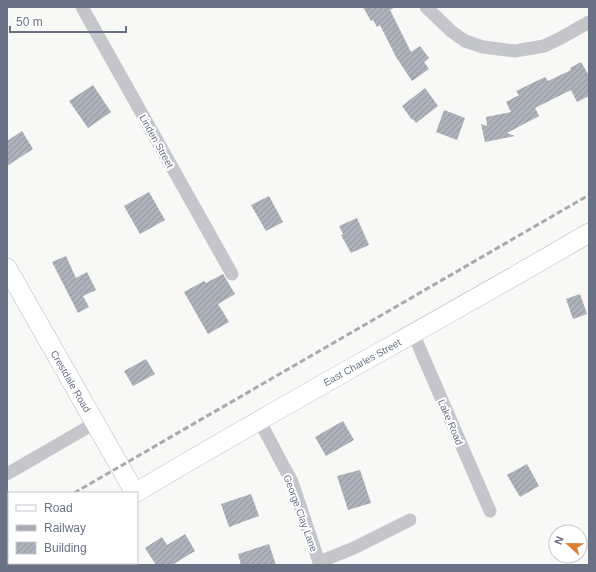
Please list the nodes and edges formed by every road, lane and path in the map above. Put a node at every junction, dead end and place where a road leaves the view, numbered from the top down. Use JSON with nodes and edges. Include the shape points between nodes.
{"nodes":[{"id":1,"x":82,"y":7,"type":"edge"},
{"id":2,"x":426,"y":7,"type":"edge"},
{"id":3,"x":589,"y":22,"type":"edge"},
{"id":4,"x":589,"y":233,"type":"edge"},
{"id":5,"x":7,"y":268,"type":"edge"},
{"id":6,"x":232,"y":274,"type":"dead end"},
{"id":7,"x":413,"y":333,"type":"junction"},
{"id":8,"x":259,"y":420,"type":"junction"},
{"id":9,"x":95,"y":424,"type":"junction"},
{"id":10,"x":7,"y":474,"type":"edge"},
{"id":11,"x":134,"y":492,"type":"edge"},
{"id":12,"x":137,"y":492,"type":"edge"},
{"id":13,"x":490,"y":511,"type":"dead end"},
{"id":14,"x":410,"y":520,"type":"dead end"},
{"id":15,"x":320,"y":563,"type":"edge"}],
"edges":[{"from":1,"to":6,"type":"street","name":"Linden Street"},
{"from":2,"to":3,"type":"street","via":[[465,41],[483,48],[515,51],[544,46]]},
{"from":4,"to":7,"type":"street","name":"East Charles Street"},
{"from":5,"to":9,"type":"street","name":"Crestdale Road"},
{"from":7,"to":8,"type":"street","name":"East Charles Street"},
{"from":7,"to":13,"type":"street","name":"Lake Road"},
{"from":8,"to":12,"type":"street","name":"East Charles Street"},
{"from":8,"to":15,"type":"street","name":"George Clay Lane","via":[[292,482]]},
{"from":9,"to":10,"type":"street"},
{"from":9,"to":11,"type":"street","name":"Crestdale Road"},
{"from":14,"to":15,"type":"street"}]}
